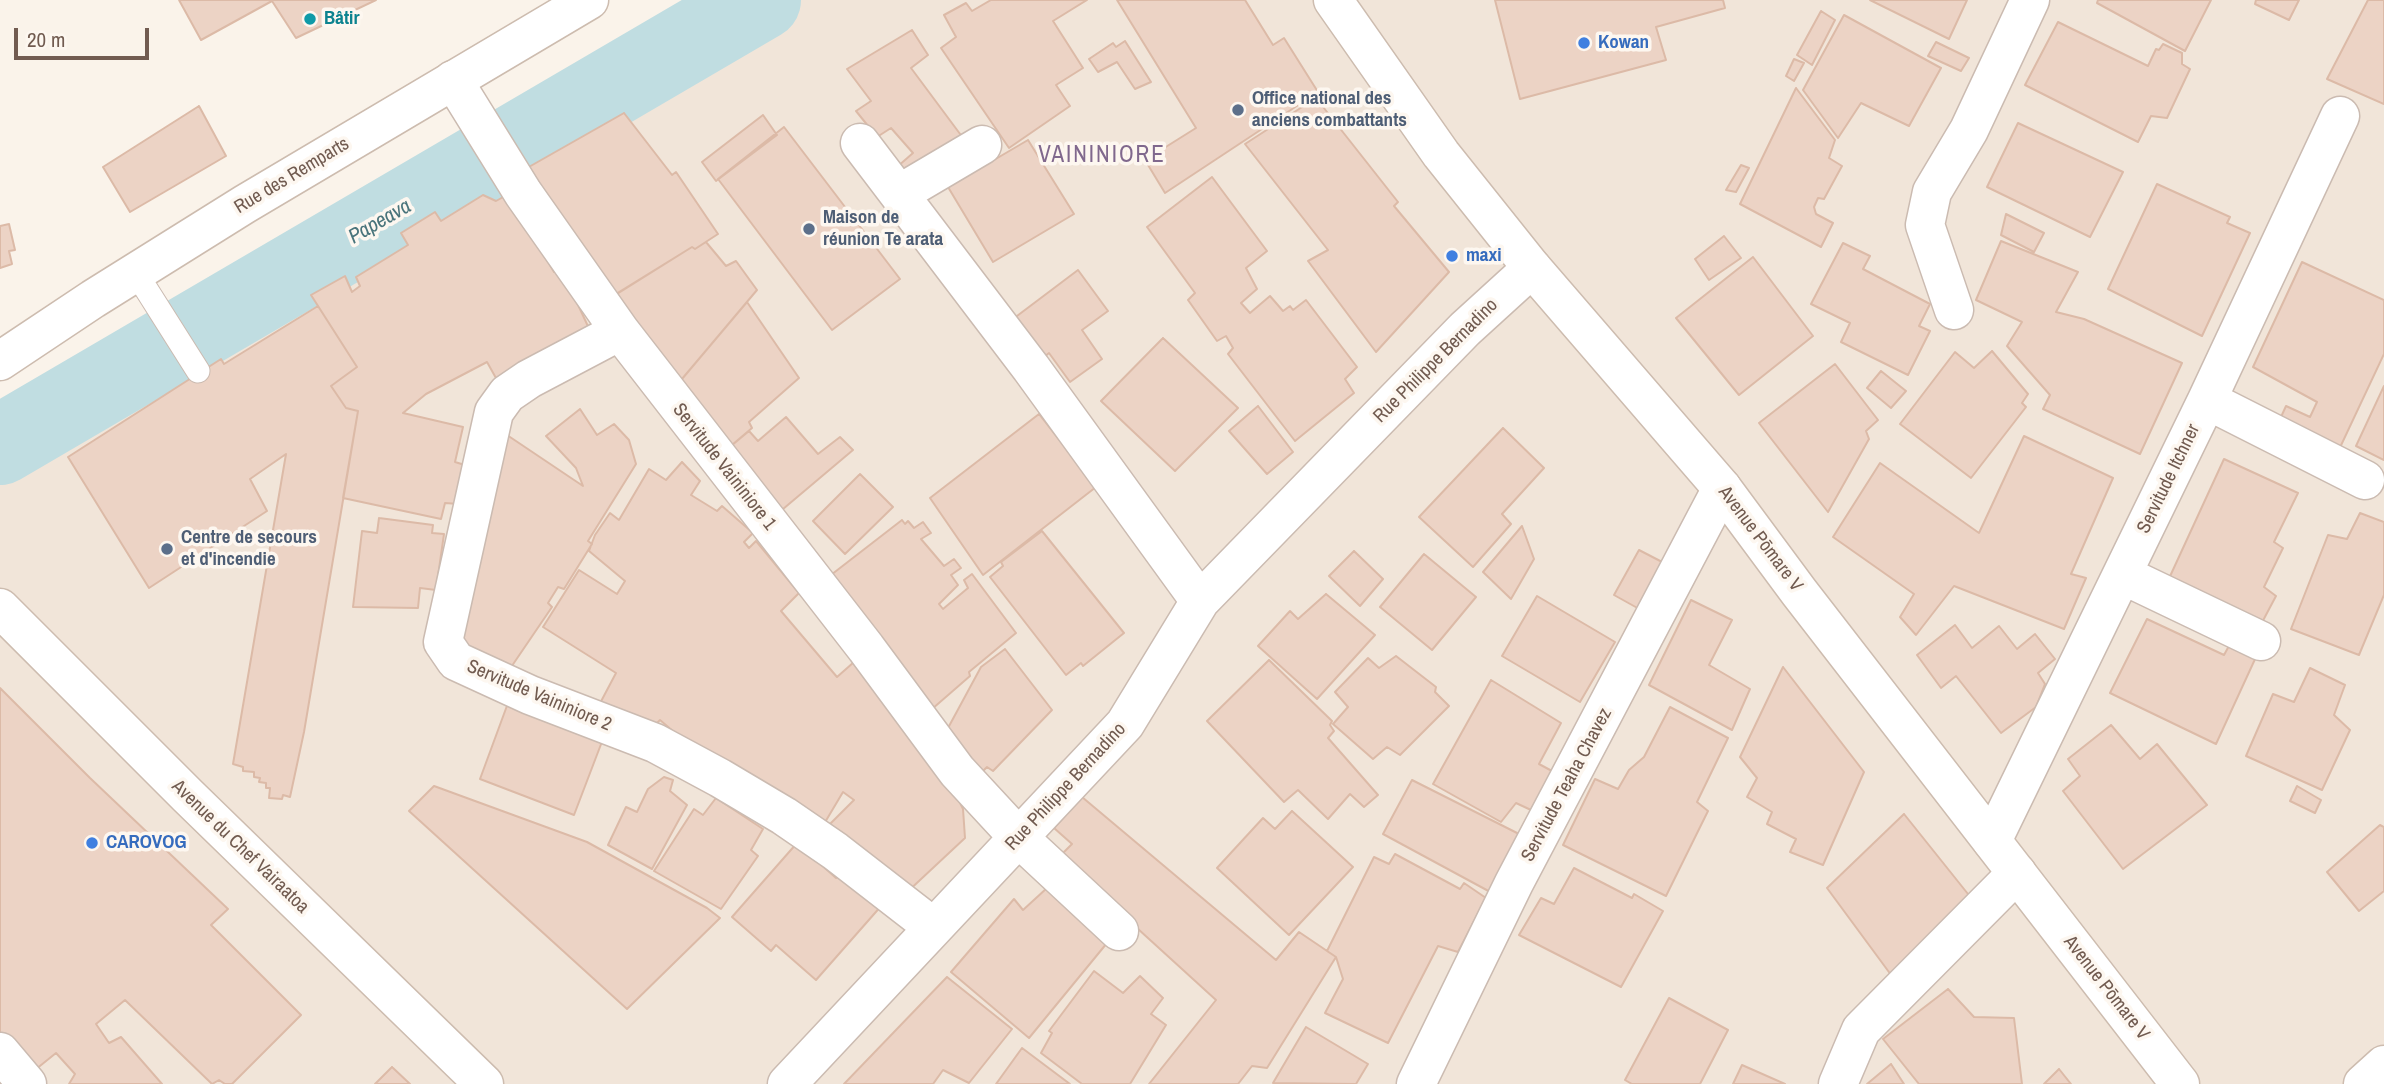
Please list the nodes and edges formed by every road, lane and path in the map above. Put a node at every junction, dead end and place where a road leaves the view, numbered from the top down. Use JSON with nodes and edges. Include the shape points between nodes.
{"nodes":[{"id":1,"x":589,"y":0,"type":"edge"},
{"id":2,"x":1333,"y":0,"type":"edge"},
{"id":3,"x":2030,"y":0,"type":"edge"},
{"id":4,"x":453,"y":80,"type":"junction"},
{"id":5,"x":2340,"y":116,"type":"dead end"},
{"id":6,"x":860,"y":143,"type":"dead end"},
{"id":7,"x":982,"y":145,"type":"dead end"},
{"id":8,"x":899,"y":194,"type":"junction"},
{"id":9,"x":1532,"y":268,"type":"junction"},
{"id":10,"x":137,"y":274,"type":"junction"},
{"id":11,"x":1954,"y":310,"type":"dead end"},
{"id":12,"x":620,"y":331,"type":"junction"},
{"id":13,"x":0,"y":361,"type":"edge"},
{"id":14,"x":198,"y":371,"type":"dead end"},
{"id":15,"x":2207,"y":400,"type":"junction"},
{"id":16,"x":2365,"y":480,"type":"dead end"},
{"id":17,"x":1722,"y":488,"type":"junction"},
{"id":18,"x":2123,"y":575,"type":"junction"},
{"id":19,"x":1200,"y":601,"type":"junction"},
{"id":20,"x":0,"y":608,"type":"edge"},
{"id":21,"x":2261,"y":641,"type":"dead end"},
{"id":22,"x":1018,"y":838,"type":"junction"},
{"id":23,"x":1992,"y":841,"type":"junction"},
{"id":24,"x":2017,"y":873,"type":"junction"},
{"id":25,"x":933,"y":927,"type":"junction"},
{"id":26,"x":1119,"y":931,"type":"dead end"},
{"id":27,"x":0,"y":1052,"type":"edge"},
{"id":28,"x":2384,"y":1065,"type":"edge"},
{"id":29,"x":27,"y":1084,"type":"edge"},
{"id":30,"x":484,"y":1084,"type":"edge"},
{"id":31,"x":787,"y":1084,"type":"edge"},
{"id":32,"x":1416,"y":1084,"type":"edge"},
{"id":33,"x":1838,"y":1084,"type":"edge"},
{"id":34,"x":2180,"y":1084,"type":"edge"},
{"id":35,"x":2363,"y":1084,"type":"edge"}],
"edges":[{"from":1,"to":4,"type":"street","name":"Rue des Remparts"},
{"from":2,"to":9,"type":"street","name":"Avenue Pōmare V","via":[[1441,154]]},
{"from":3,"to":11,"type":"street","via":[[1969,130],[1932,192],[1925,225]]},
{"from":4,"to":10,"type":"street","name":"Rue des Remparts"},
{"from":4,"to":12,"type":"street","name":"Servitude Vaininiore 1","via":[[523,193]]},
{"from":5,"to":15,"type":"street","name":"Servitude Itchner"},
{"from":6,"to":8,"type":"street"},
{"from":7,"to":8,"type":"street"},
{"from":8,"to":19,"type":"street"},
{"from":9,"to":17,"type":"street","name":"Avenue Pōmare V"},
{"from":9,"to":19,"type":"street","name":"Rue Philippe Bernadino","via":[[1465,329]]},
{"from":10,"to":13,"type":"street","name":"Rue des Remparts"},
{"from":10,"to":14,"type":"lane"},
{"from":12,"to":22,"type":"street","name":"Servitude Vaininiore 1","via":[[957,771]]},
{"from":12,"to":25,"type":"street","name":"Servitude Vaininiore 2","via":[[529,379],[507,394],[494,412],[443,642],[456,661],[655,743],[784,816]]},
{"from":15,"to":16,"type":"street"},
{"from":15,"to":18,"type":"street","name":"Servitude Itchner"},
{"from":17,"to":23,"type":"street","name":"Avenue Pōmare V"},
{"from":17,"to":32,"type":"street","name":"Servitude Teaha Chavez","via":[[1514,883]]},
{"from":18,"to":21,"type":"street"},
{"from":18,"to":23,"type":"street","name":"Servitude Itchner"},
{"from":19,"to":22,"type":"street","name":"Rue Philippe Bernadino","via":[[1125,724]]},
{"from":20,"to":30,"type":"street","name":"Avenue du Chef Vairaatoa"},
{"from":22,"to":25,"type":"street","name":"Rue Philippe Bernadino"},
{"from":22,"to":26,"type":"street","name":"Servitude Vaininiore 1"},
{"from":23,"to":24,"type":"street","name":"Avenue Pōmare V"},
{"from":24,"to":33,"type":"street","via":[[1861,1030]]},
{"from":24,"to":34,"type":"street","name":"Avenue Pōmare V"},
{"from":25,"to":31,"type":"street","name":"Rue Philippe Bernadino"},
{"from":27,"to":29,"type":"street"},
{"from":28,"to":35,"type":"street"}]}
